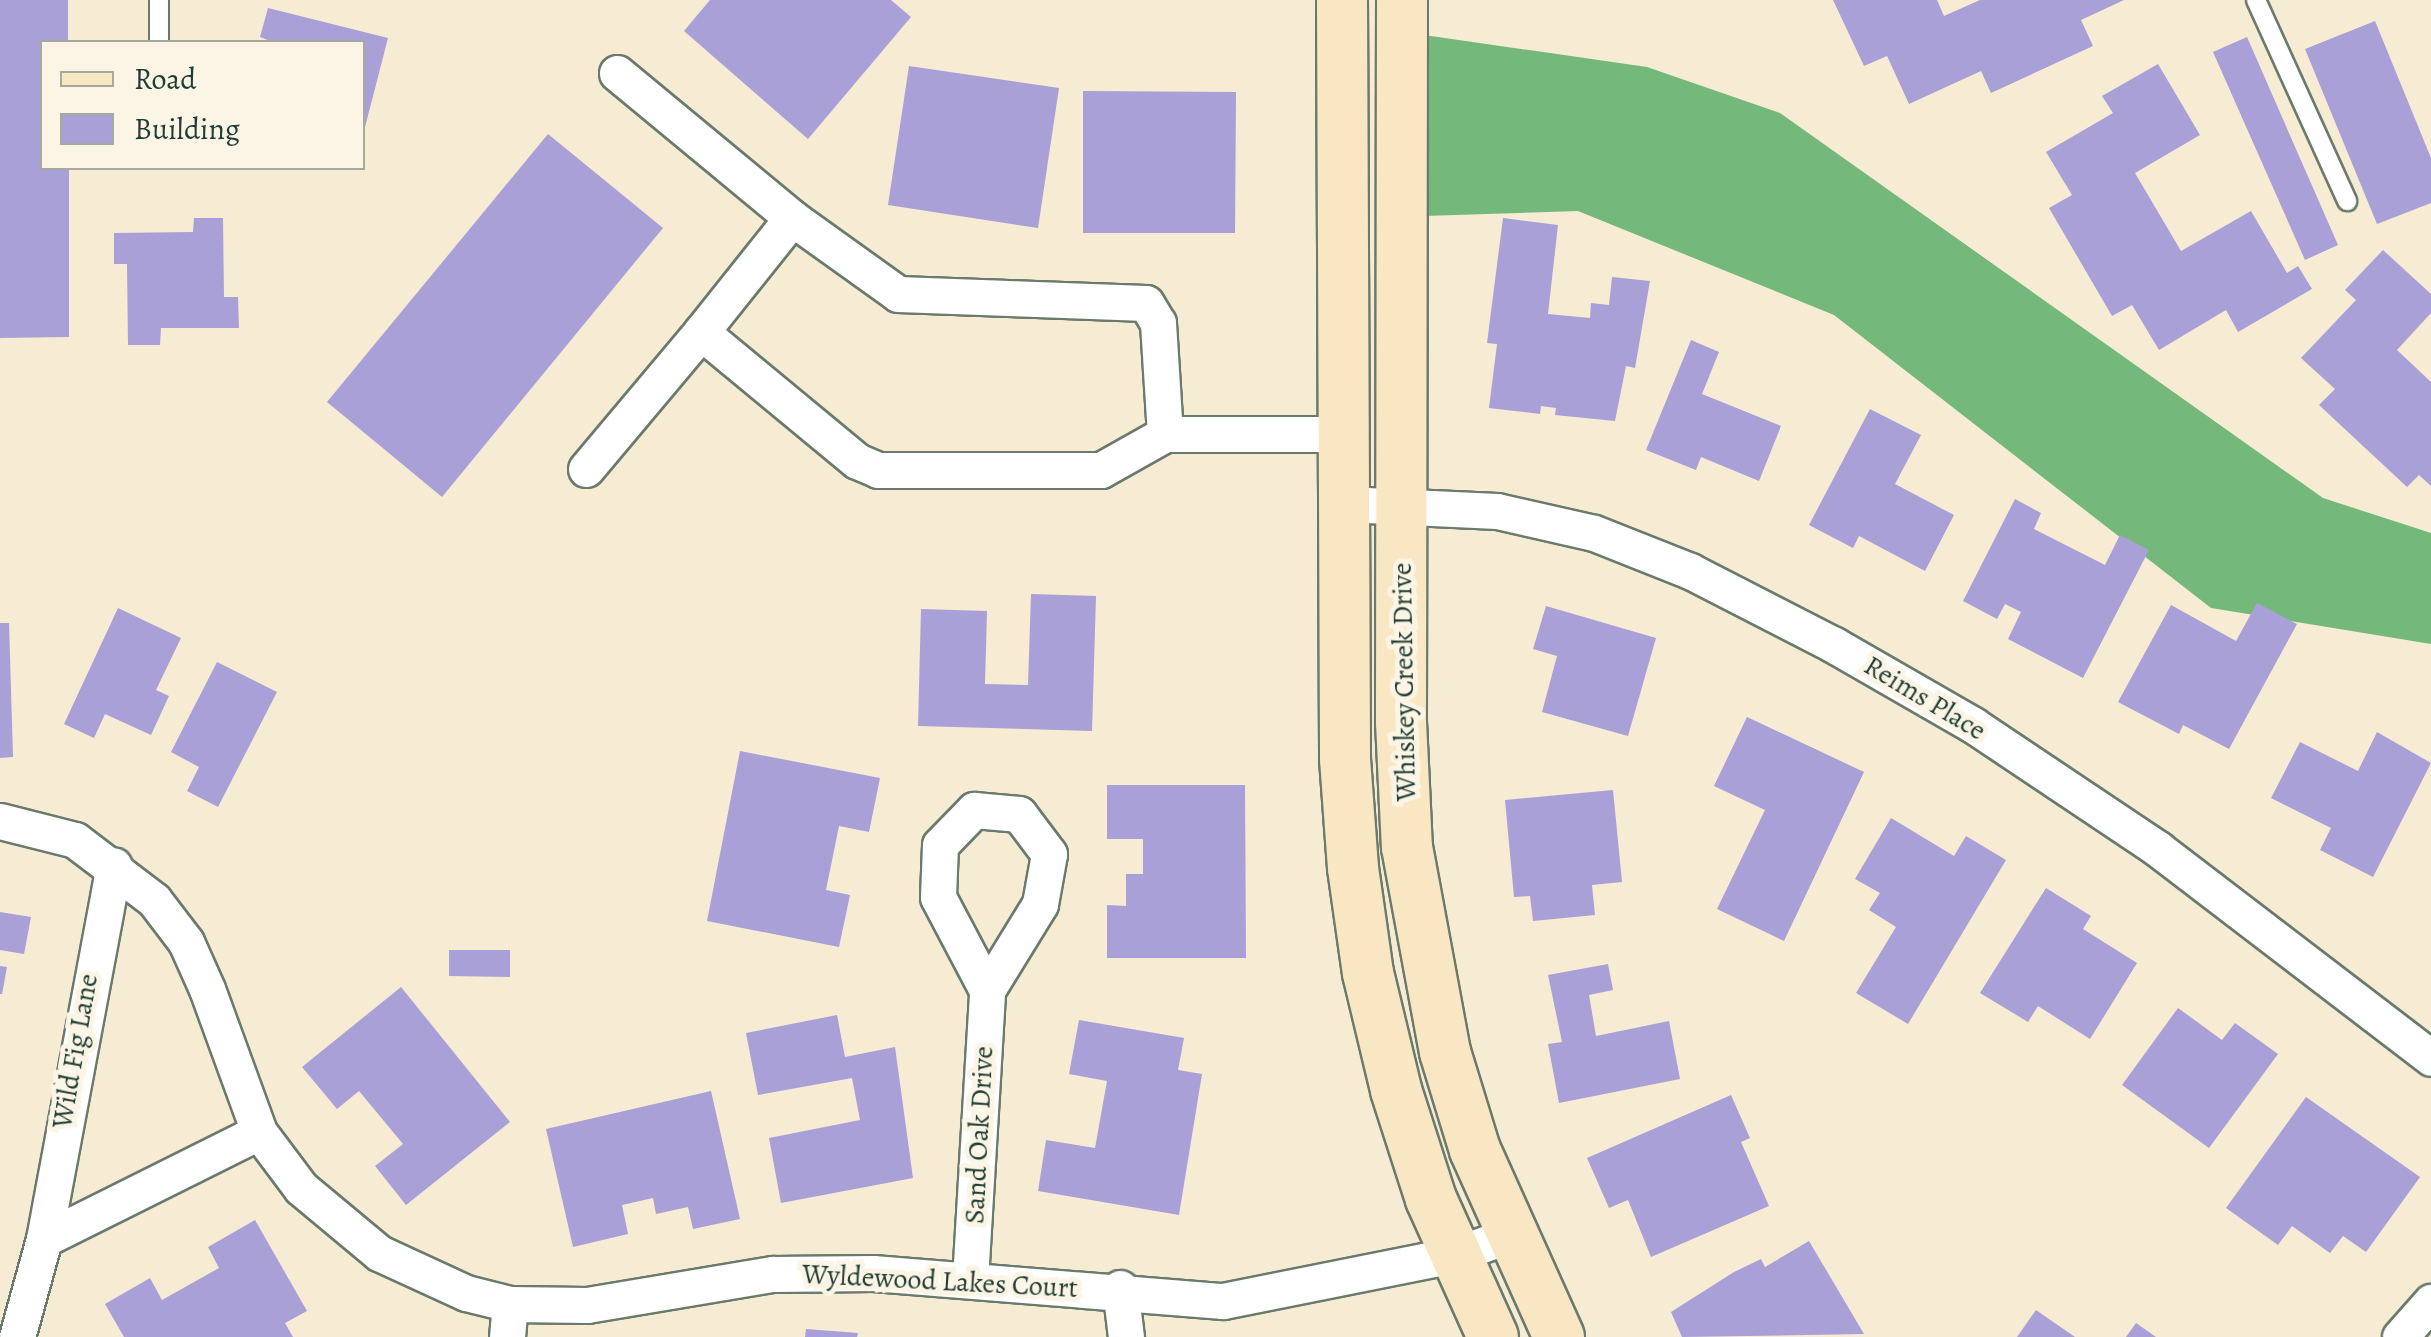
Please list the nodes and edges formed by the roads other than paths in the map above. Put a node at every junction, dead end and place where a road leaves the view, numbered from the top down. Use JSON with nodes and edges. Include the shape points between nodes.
{"nodes":[{"id":1,"x":159,"y":0,"type":"edge"},
{"id":2,"x":1342,"y":0,"type":"edge"},
{"id":3,"x":1402,"y":0,"type":"edge"},
{"id":4,"x":2256,"y":0,"type":"edge"},
{"id":5,"x":159,"y":40,"type":"edge"},
{"id":6,"x":617,"y":74,"type":"dead end"},
{"id":7,"x":2346,"y":200,"type":"dead end"},
{"id":8,"x":792,"y":218,"type":"junction"},
{"id":9,"x":701,"y":332,"type":"junction"},
{"id":10,"x":1165,"y":434,"type":"junction"},
{"id":11,"x":1345,"y":434,"type":"junction"},
{"id":12,"x":586,"y":470,"type":"dead end"},
{"id":13,"x":1345,"y":504,"type":"junction"},
{"id":14,"x":1402,"y":504,"type":"junction"},
{"id":15,"x":0,"y":821,"type":"edge"},
{"id":16,"x":114,"y":865,"type":"junction"},
{"id":17,"x":987,"y":990,"type":"junction"},
{"id":18,"x":2431,"y":1058,"type":"edge"},
{"id":19,"x":259,"y":1132,"type":"junction"},
{"id":20,"x":1510,"y":1236,"type":"junction"},
{"id":21,"x":44,"y":1240,"type":"junction"},
{"id":22,"x":1454,"y":1255,"type":"junction"},
{"id":23,"x":970,"y":1280,"type":"junction"},
{"id":24,"x":1120,"y":1288,"type":"junction"},
{"id":25,"x":2431,"y":1302,"type":"edge"},
{"id":26,"x":508,"y":1320,"type":"edge"},
{"id":27,"x":17,"y":1337,"type":"edge"},
{"id":28,"x":1126,"y":1337,"type":"edge"},
{"id":29,"x":1492,"y":1337,"type":"edge"},
{"id":30,"x":1559,"y":1337,"type":"edge"},
{"id":31,"x":2400,"y":1337,"type":"edge"}],
"edges":[{"from":1,"to":5,"type":"lane"},
{"from":2,"to":11,"type":"street","name":"Whiskey Creek Drive"},
{"from":3,"to":14,"type":"street","name":"Whiskey Creek Drive"},
{"from":4,"to":7,"type":"lane"},
{"from":6,"to":8,"type":"street"},
{"from":8,"to":9,"type":"street"},
{"from":8,"to":10,"type":"street","via":[[898,294],[1146,302],[1158,323]]},
{"from":9,"to":10,"type":"street","via":[[858,461],[878,470],[1102,470]]},
{"from":9,"to":12,"type":"street"},
{"from":10,"to":11,"type":"street"},
{"from":11,"to":13,"type":"street","name":"Whiskey Creek Drive"},
{"from":13,"to":14,"type":"street","name":"Reims Place"},
{"from":13,"to":22,"type":"street","name":"Whiskey Creek Drive","via":[[1346,759],[1355,885],[1396,1090]]},
{"from":14,"to":18,"type":"street","name":"Reims Place","via":[[1497,512],[1594,533],[1690,571],[1834,644],[1973,725],[2158,849]]},
{"from":14,"to":20,"type":"street","name":"Whiskey Creek Drive","via":[[1401,722],[1420,943],[1450,1068]]},
{"from":15,"to":16,"type":"street","name":"Wyldewood Lakes Court","via":[[75,840]]},
{"from":16,"to":19,"type":"street","name":"Wyldewood Lakes Court","via":[[154,900],[186,942]]},
{"from":16,"to":21,"type":"street","name":"Wild Fig Lane"},
{"from":17,"to":17,"type":"street","name":"Sand Oak Drive","via":[[1040,904],[1049,854],[1019,814],[974,810],[940,846],[938,897]]},
{"from":17,"to":23,"type":"street","name":"Sand Oak Drive"},
{"from":19,"to":21,"type":"street"},
{"from":19,"to":26,"type":"street","name":"Wyldewood Lakes Court","via":[[302,1188],[379,1253]]},
{"from":20,"to":22,"type":"street","name":"Wyldewood Lakes Court"},
{"from":20,"to":30,"type":"street","name":"Whiskey Creek Drive"},
{"from":21,"to":27,"type":"street","name":"Wild Fig Lane"},
{"from":22,"to":24,"type":"street","name":"Wyldewood Lakes Court","via":[[1224,1300]]},
{"from":22,"to":29,"type":"street","name":"Whiskey Creek Drive"},
{"from":23,"to":24,"type":"street","name":"Wyldewood Lakes Court"},
{"from":23,"to":26,"type":"street","name":"Wyldewood Lakes Court","via":[[773,1274]]},
{"from":24,"to":28,"type":"street"},
{"from":25,"to":31,"type":"street"}]}
